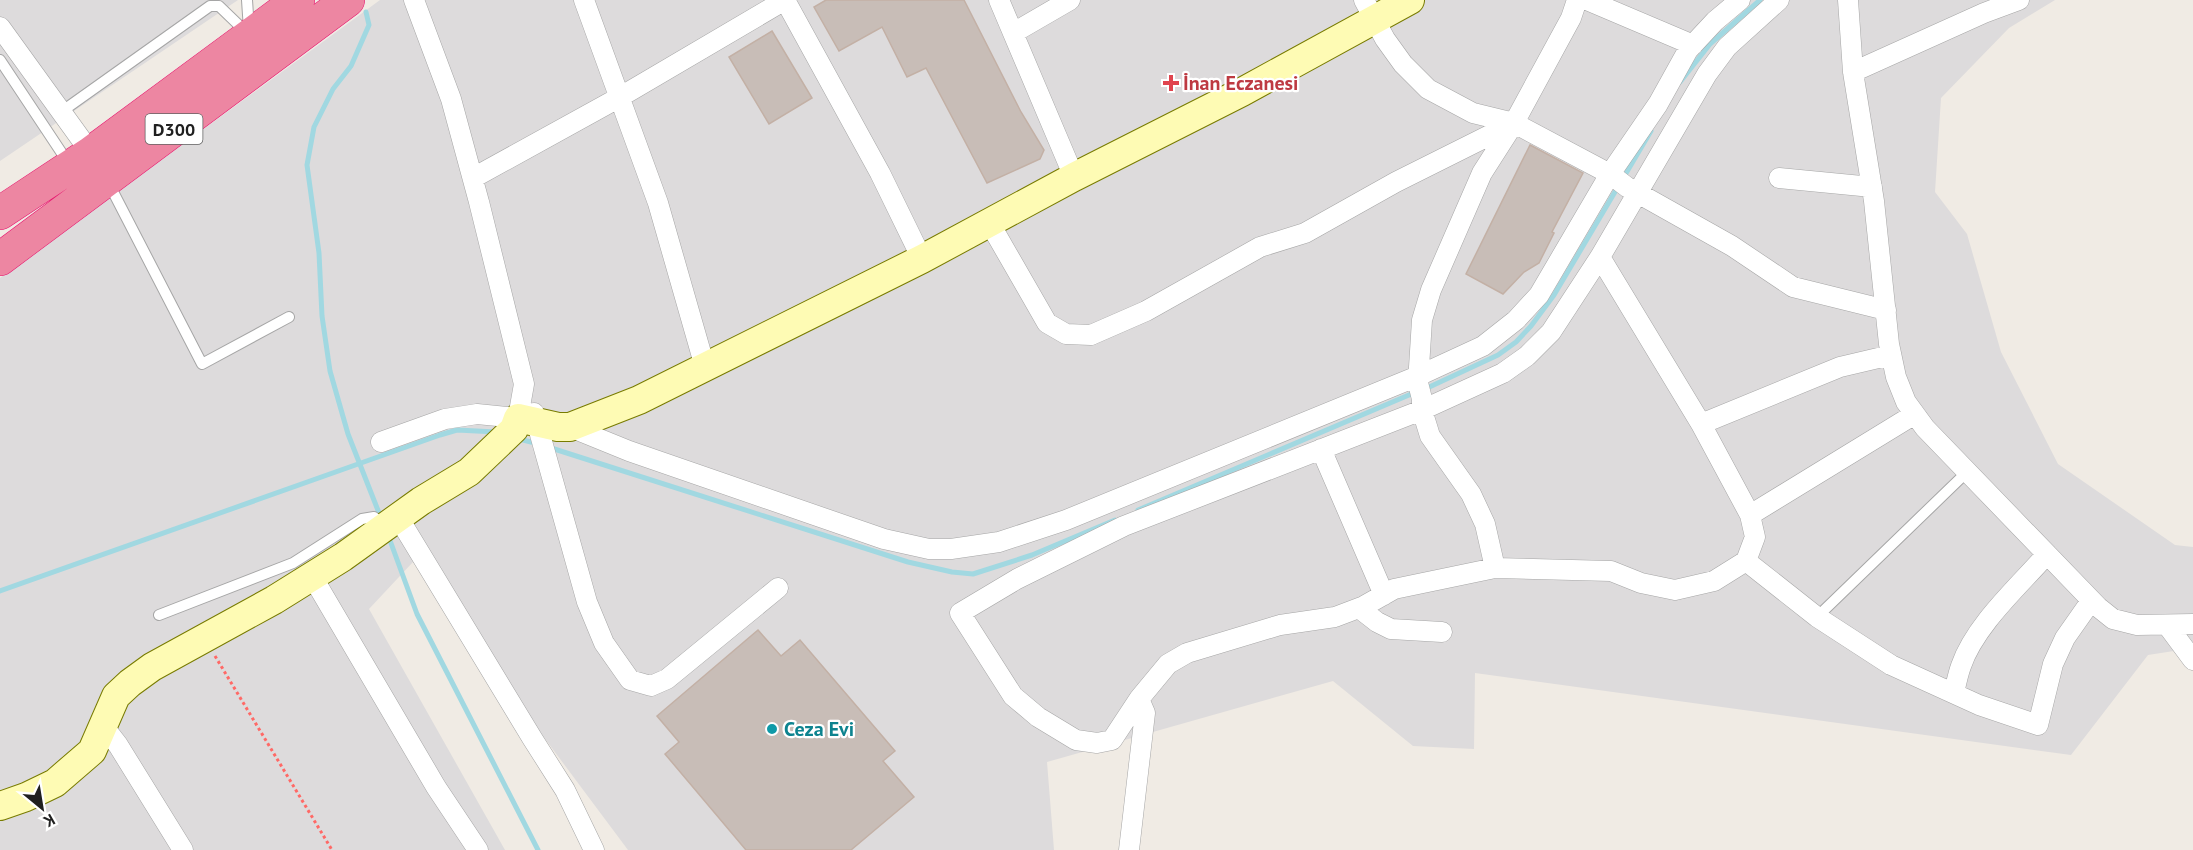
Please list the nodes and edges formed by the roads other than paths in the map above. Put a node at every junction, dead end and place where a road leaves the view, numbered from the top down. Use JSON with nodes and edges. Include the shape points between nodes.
{"nodes":[{"id":1,"x":247,"y":0,"type":"edge"},
{"id":2,"x":298,"y":0,"type":"edge"},
{"id":3,"x":348,"y":0,"type":"edge"},
{"id":4,"x":414,"y":0,"type":"edge"},
{"id":5,"x":584,"y":0,"type":"edge"},
{"id":6,"x":785,"y":0,"type":"edge"},
{"id":7,"x":999,"y":0,"type":"edge"},
{"id":8,"x":1070,"y":0,"type":"edge"},
{"id":9,"x":1410,"y":0,"type":"edge"},
{"id":10,"x":1577,"y":0,"type":"edge"},
{"id":11,"x":1587,"y":0,"type":"edge"},
{"id":12,"x":1740,"y":0,"type":"edge"},
{"id":13,"x":1779,"y":0,"type":"edge"},
{"id":14,"x":1848,"y":0,"type":"edge"},
{"id":15,"x":2019,"y":0,"type":"edge"},
{"id":16,"x":1369,"y":10,"type":"edge"},
{"id":17,"x":0,"y":27,"type":"edge"},
{"id":18,"x":1013,"y":33,"type":"junction"},
{"id":19,"x":250,"y":36,"type":"junction"},
{"id":20,"x":1693,"y":45,"type":"junction"},
{"id":21,"x":0,"y":60,"type":"edge"},
{"id":22,"x":1853,"y":72,"type":"junction"},
{"id":23,"x":620,"y":97,"type":"junction"},
{"id":24,"x":61,"y":112,"type":"junction"},
{"id":25,"x":1514,"y":123,"type":"junction"},
{"id":26,"x":89,"y":167,"type":"junction"},
{"id":27,"x":1074,"y":177,"type":"junction"},
{"id":28,"x":473,"y":178,"type":"junction"},
{"id":29,"x":1779,"y":178,"type":"dead end"},
{"id":30,"x":1623,"y":183,"type":"junction"},
{"id":31,"x":1872,"y":187,"type":"junction"},
{"id":32,"x":0,"y":213,"type":"edge"},
{"id":33,"x":989,"y":222,"type":"junction"},
{"id":34,"x":1600,"y":257,"type":"junction"},
{"id":35,"x":0,"y":259,"type":"edge"},
{"id":36,"x":922,"y":259,"type":"junction"},
{"id":37,"x":1886,"y":310,"type":"junction"},
{"id":38,"x":289,"y":317,"type":"dead end"},
{"id":39,"x":1892,"y":355,"type":"junction"},
{"id":40,"x":705,"y":367,"type":"junction"},
{"id":41,"x":1420,"y":392,"type":"junction"},
{"id":42,"x":1915,"y":414,"type":"junction"},
{"id":43,"x":1701,"y":424,"type":"junction"},
{"id":44,"x":528,"y":427,"type":"junction"},
{"id":45,"x":570,"y":427,"type":"junction"},
{"id":46,"x":381,"y":442,"type":"dead end"},
{"id":47,"x":1321,"y":449,"type":"junction"},
{"id":48,"x":1968,"y":471,"type":"junction"},
{"id":49,"x":1750,"y":515,"type":"junction"},
{"id":50,"x":384,"y":523,"type":"junction"},
{"id":51,"x":2047,"y":554,"type":"junction"},
{"id":52,"x":1746,"y":561,"type":"junction"},
{"id":53,"x":1495,"y":568,"type":"junction"},
{"id":54,"x":312,"y":576,"type":"junction"},
{"id":55,"x":778,"y":588,"type":"dead end"},
{"id":56,"x":1384,"y":595,"type":"junction"},
{"id":57,"x":2091,"y":601,"type":"junction"},
{"id":58,"x":1359,"y":608,"type":"junction"},
{"id":59,"x":159,"y":615,"type":"dead end"},
{"id":60,"x":1817,"y":617,"type":"junction"},
{"id":61,"x":2193,"y":624,"type":"edge"},
{"id":62,"x":2167,"y":625,"type":"junction"},
{"id":63,"x":1442,"y":632,"type":"dead end"},
{"id":64,"x":2193,"y":660,"type":"edge"},
{"id":65,"x":1954,"y":693,"type":"junction"},
{"id":66,"x":1139,"y":699,"type":"junction"},
{"id":67,"x":104,"y":726,"type":"junction"},
{"id":68,"x":0,"y":806,"type":"edge"},
{"id":69,"x":183,"y":850,"type":"edge"},
{"id":70,"x":478,"y":850,"type":"edge"},
{"id":71,"x":594,"y":850,"type":"edge"},
{"id":72,"x":1129,"y":850,"type":"edge"}],
"edges":[{"from":1,"to":19,"type":"lane"},
{"from":2,"to":19,"type":"highway","number":"D300"},
{"from":3,"to":26,"type":"highway","number":"D300"},
{"from":4,"to":28,"type":"street","via":[[451,99]]},
{"from":5,"to":23,"type":"street"},
{"from":6,"to":23,"type":"street"},
{"from":6,"to":36,"type":"street","via":[[880,173]]},
{"from":7,"to":18,"type":"street"},
{"from":8,"to":18,"type":"street"},
{"from":9,"to":16,"type":"street"},
{"from":10,"to":25,"type":"street"},
{"from":11,"to":20,"type":"street"},
{"from":12,"to":20,"type":"street"},
{"from":13,"to":30,"type":"street","via":[[1727,47]]},
{"from":14,"to":22,"type":"street"},
{"from":15,"to":22,"type":"street"},
{"from":16,"to":25,"type":"street","via":[[1403,64],[1428,89],[1473,113]]},
{"from":16,"to":27,"type":"street","via":[[1242,92]]},
{"from":17,"to":24,"type":"street"},
{"from":18,"to":27,"type":"street"},
{"from":19,"to":24,"type":"lane","via":[[219,6],[210,6]]},
{"from":19,"to":26,"type":"highway","number":"D300"},
{"from":20,"to":30,"type":"street","via":[[1658,104]]},
{"from":21,"to":26,"type":"lane"},
{"from":22,"to":31,"type":"street"},
{"from":23,"to":28,"type":"street"},
{"from":23,"to":40,"type":"street","via":[[658,202]]},
{"from":24,"to":26,"type":"street"},
{"from":25,"to":30,"type":"street"},
{"from":25,"to":33,"type":"street","via":[[1305,233],[1260,248],[1146,311],[1091,335],[1066,333],[1047,323]]},
{"from":25,"to":41,"type":"street","via":[[1482,173],[1431,290],[1422,320]]},
{"from":26,"to":32,"type":"highway","number":"D300"},
{"from":26,"to":35,"type":"highway","number":"D300"},
{"from":26,"to":38,"type":"lane","via":[[202,363]]},
{"from":27,"to":33,"type":"street"},
{"from":28,"to":44,"type":"street","via":[[524,384]]},
{"from":29,"to":31,"type":"street"},
{"from":30,"to":34,"type":"street"},
{"from":30,"to":37,"type":"street","via":[[1732,246],[1793,287]]},
{"from":30,"to":41,"type":"street","via":[[1528,308],[1500,334]]},
{"from":31,"to":37,"type":"street"},
{"from":33,"to":36,"type":"street"},
{"from":34,"to":41,"type":"street","via":[[1551,332],[1527,356],[1503,373]]},
{"from":34,"to":43,"type":"street"},
{"from":36,"to":40,"type":"street"},
{"from":37,"to":39,"type":"street"},
{"from":39,"to":42,"type":"street","via":[[1896,377]]},
{"from":39,"to":43,"type":"street","via":[[1840,367]]},
{"from":40,"to":45,"type":"street","via":[[639,400]]},
{"from":41,"to":45,"type":"street","via":[[1066,520],[999,542],[959,549],[928,549],[884,539]]},
{"from":41,"to":47,"type":"street"},
{"from":41,"to":53,"type":"street","via":[[1430,436],[1471,494],[1485,524]]},
{"from":42,"to":48,"type":"street"},
{"from":42,"to":49,"type":"street"},
{"from":43,"to":49,"type":"street"},
{"from":44,"to":45,"type":"street"},
{"from":44,"to":46,"type":"street","via":[[477,414],[445,418]]},
{"from":44,"to":50,"type":"street","via":[[492,450],[469,472]]},
{"from":44,"to":55,"type":"street","via":[[547,464],[587,602],[604,643],[630,680],[651,686],[667,680]]},
{"from":47,"to":56,"type":"street"},
{"from":47,"to":66,"type":"street","via":[[1124,526],[1027,574],[960,613],[1013,696],[1076,740],[1112,740]]},
{"from":48,"to":51,"type":"street"},
{"from":48,"to":60,"type":"lane"},
{"from":49,"to":52,"type":"street","via":[[1755,537]]},
{"from":50,"to":54,"type":"street"},
{"from":50,"to":59,"type":"lane"},
{"from":50,"to":71,"type":"street","via":[[532,738],[565,790]]},
{"from":51,"to":57,"type":"street"},
{"from":51,"to":65,"type":"street","via":[[1971,644]]},
{"from":52,"to":53,"type":"street","via":[[1714,581],[1675,590],[1611,571]]},
{"from":52,"to":60,"type":"street"},
{"from":53,"to":56,"type":"street","via":[[1394,589]]},
{"from":54,"to":67,"type":"street","via":[[130,682],[116,696]]},
{"from":54,"to":70,"type":"street","via":[[436,787]]},
{"from":56,"to":58,"type":"street"},
{"from":57,"to":62,"type":"street","via":[[2113,620]]},
{"from":57,"to":65,"type":"street","via":[[2065,638],[2053,664],[2038,725]]},
{"from":58,"to":63,"type":"street","via":[[1391,628]]},
{"from":58,"to":66,"type":"street","via":[[1335,617],[1280,625],[1187,653],[1168,664]]},
{"from":60,"to":65,"type":"street","via":[[1891,665]]},
{"from":61,"to":62,"type":"street"},
{"from":62,"to":64,"type":"street"},
{"from":66,"to":72,"type":"street","via":[[1145,713]]},
{"from":67,"to":68,"type":"street","via":[[92,751],[55,783]]},
{"from":67,"to":69,"type":"street"}]}
